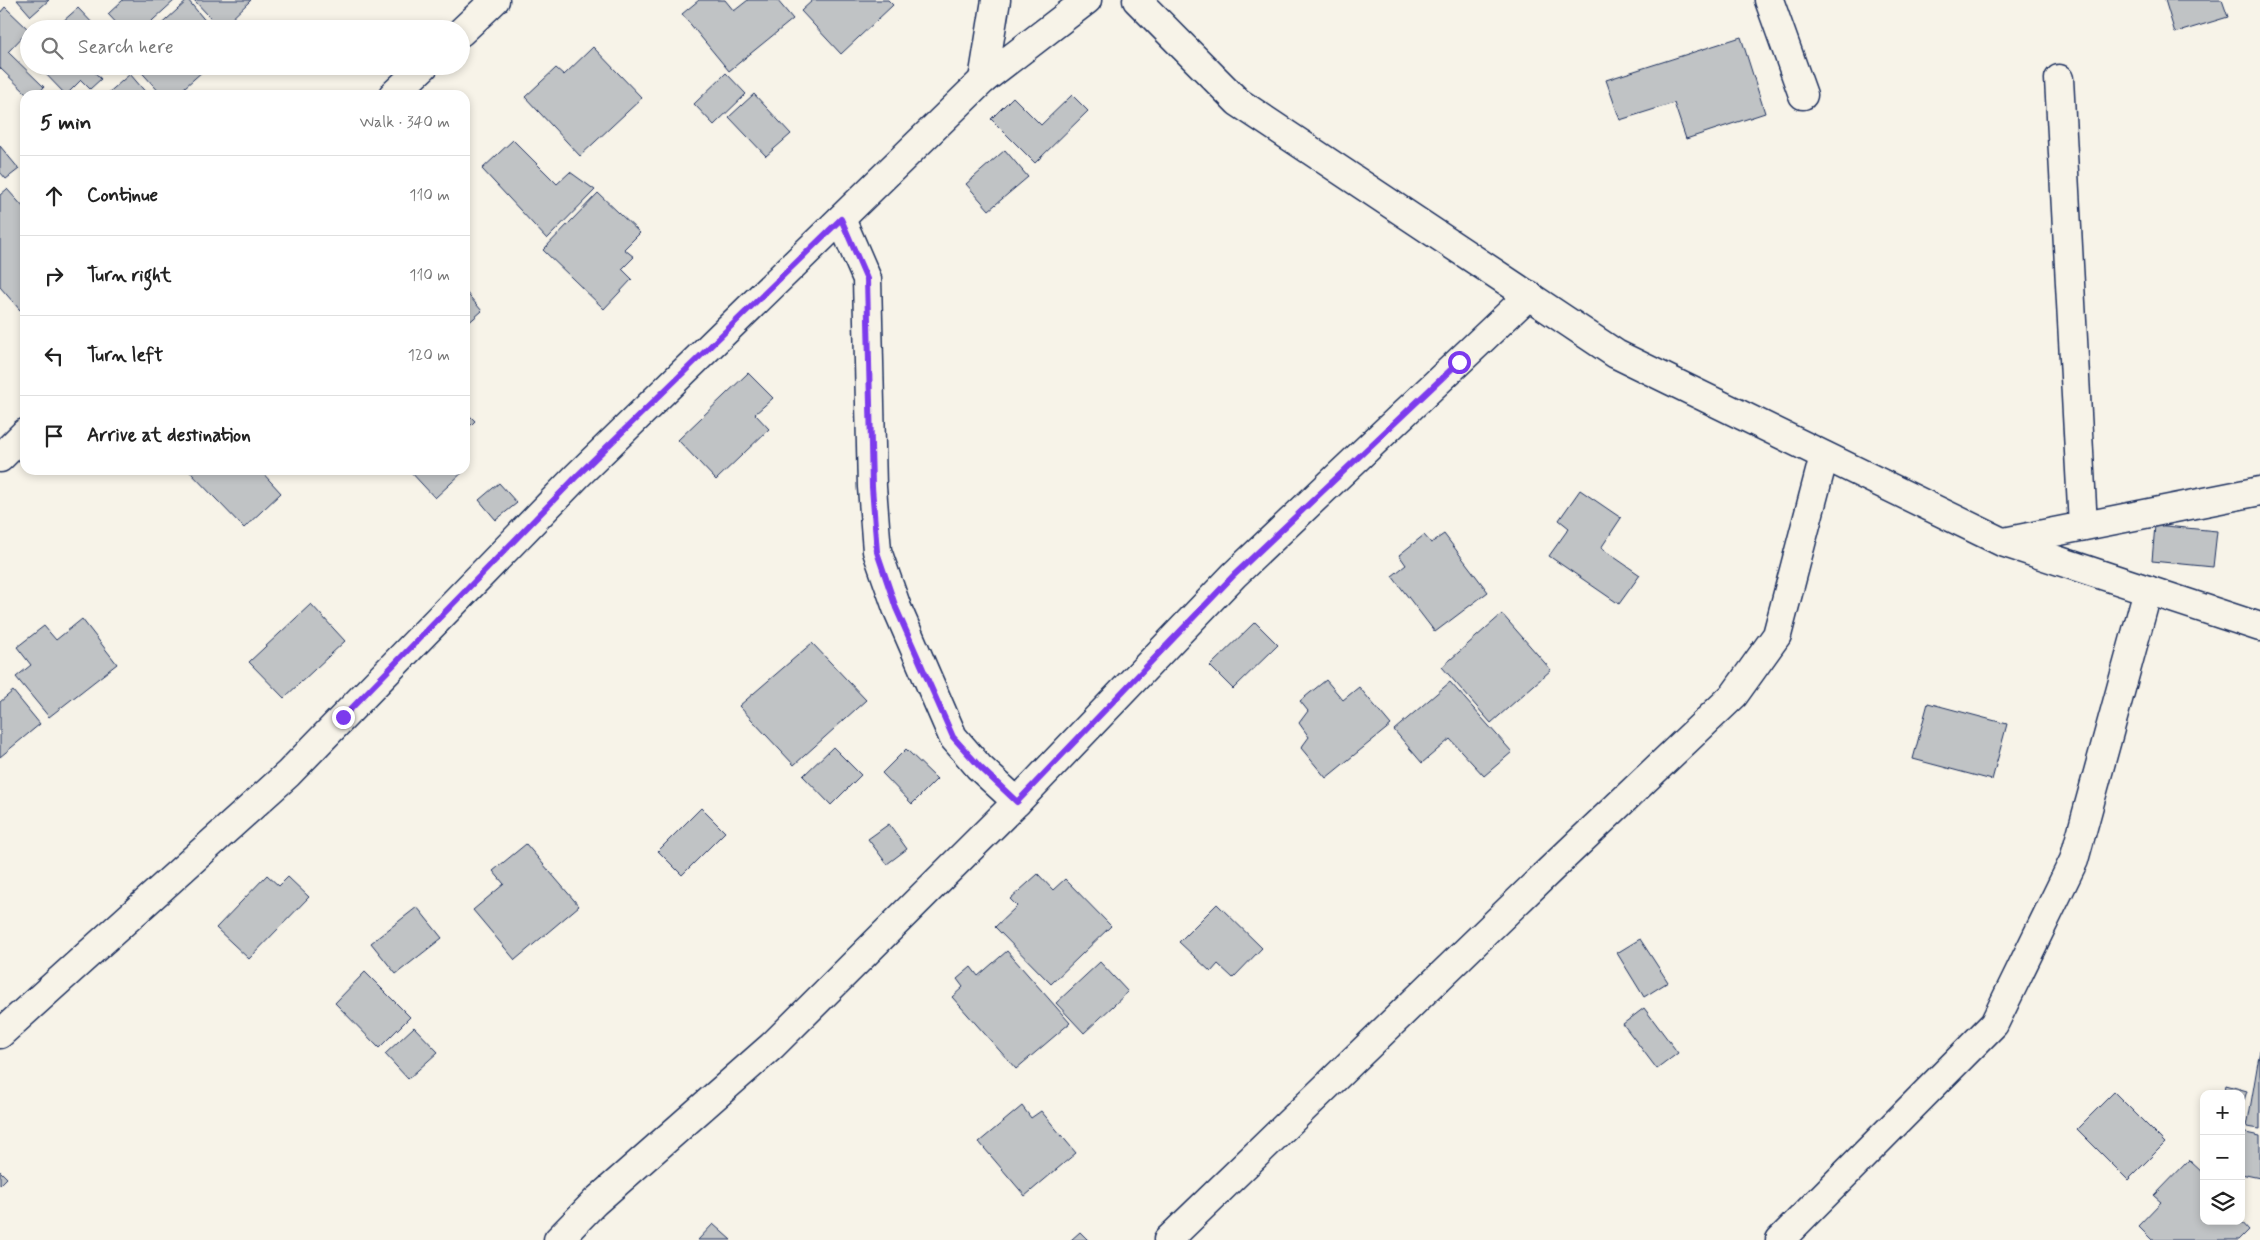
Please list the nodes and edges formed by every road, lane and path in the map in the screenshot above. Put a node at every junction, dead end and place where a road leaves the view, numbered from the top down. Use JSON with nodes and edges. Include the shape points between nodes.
{"nodes":[{"id":1,"x":496,"y":0,"type":"edge"},
{"id":2,"x":996,"y":0,"type":"edge"},
{"id":3,"x":1087,"y":0,"type":"edge"},
{"id":4,"x":1137,"y":0,"type":"edge"},
{"id":5,"x":1769,"y":0,"type":"edge"},
{"id":6,"x":470,"y":24,"type":"edge"},
{"id":7,"x":415,"y":75,"type":"edge"},
{"id":8,"x":2059,"y":79,"type":"dead end"},
{"id":9,"x":983,"y":80,"type":"junction"},
{"id":10,"x":399,"y":90,"type":"edge"},
{"id":11,"x":1803,"y":95,"type":"dead end"},
{"id":12,"x":841,"y":219,"type":"junction"},
{"id":13,"x":1529,"y":295,"type":"junction"},
{"id":14,"x":20,"y":438,"type":"edge"},
{"id":15,"x":1824,"y":456,"type":"junction"},
{"id":16,"x":0,"y":458,"type":"edge"},
{"id":17,"x":2260,"y":491,"type":"edge"},
{"id":18,"x":2083,"y":526,"type":"junction"},
{"id":19,"x":2002,"y":542,"type":"junction"},
{"id":20,"x":2148,"y":590,"type":"junction"},
{"id":21,"x":2260,"y":626,"type":"edge"},
{"id":22,"x":1017,"y":802,"type":"junction"},
{"id":23,"x":0,"y":1034,"type":"edge"},
{"id":24,"x":558,"y":1240,"type":"edge"},
{"id":25,"x":1168,"y":1240,"type":"edge"},
{"id":26,"x":1780,"y":1240,"type":"edge"}],
"edges":[{"from":1,"to":6,"type":"street"},
{"from":2,"to":9,"type":"street"},
{"from":3,"to":9,"type":"street"},
{"from":4,"to":13,"type":"street","via":[[1238,102]]},
{"from":5,"to":11,"type":"street"},
{"from":7,"to":10,"type":"street"},
{"from":8,"to":18,"type":"street"},
{"from":9,"to":12,"type":"street"},
{"from":12,"to":22,"type":"street","via":[[867,279],[872,487],[877,552],[896,608],[953,737]]},
{"from":12,"to":23,"type":"street","via":[[577,476],[288,774]]},
{"from":13,"to":15,"type":"street","via":[[1616,354]]},
{"from":13,"to":22,"type":"street","via":[[1234,575]]},
{"from":14,"to":16,"type":"street"},
{"from":15,"to":19,"type":"street"},
{"from":15,"to":25,"type":"street","via":[[1777,635],[1734,695]]},
{"from":17,"to":18,"type":"street"},
{"from":18,"to":19,"type":"street"},
{"from":19,"to":20,"type":"street"},
{"from":20,"to":21,"type":"street"},
{"from":20,"to":26,"type":"street","via":[[2074,860],[1994,1024]]},
{"from":22,"to":24,"type":"street","via":[[772,1046],[594,1202]]}]}
